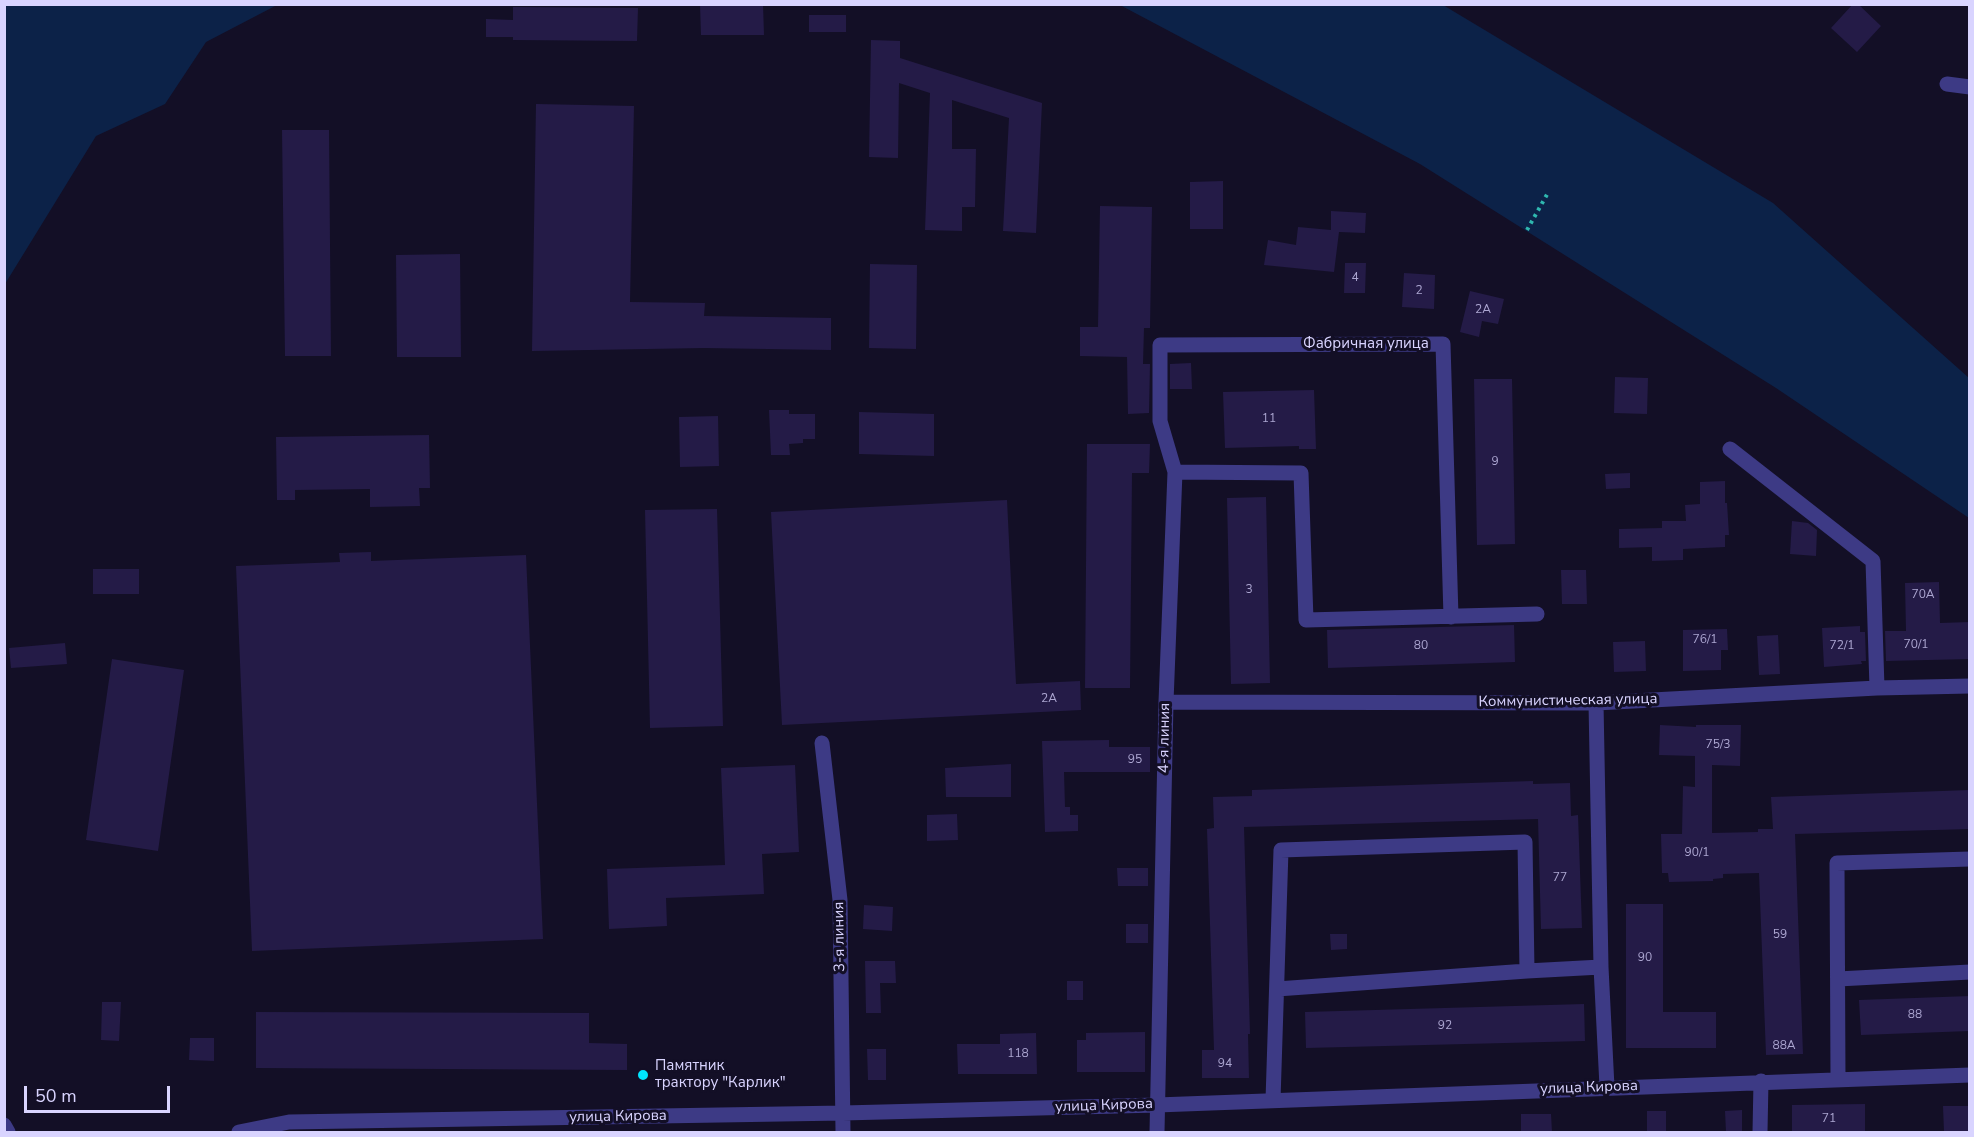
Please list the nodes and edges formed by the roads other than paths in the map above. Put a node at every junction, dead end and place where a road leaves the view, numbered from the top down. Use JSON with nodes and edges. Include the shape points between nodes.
{"nodes":[{"id":1,"x":1947,"y":84,"type":"dead end"},
{"id":2,"x":1970,"y":87,"type":"edge"},
{"id":3,"x":1160,"y":345,"type":"joint"},
{"id":4,"x":1730,"y":449,"type":"dead end"},
{"id":5,"x":1175,"y":472,"type":"junction"},
{"id":6,"x":1537,"y":614,"type":"dead end"},
{"id":7,"x":1451,"y":617,"type":"junction"},
{"id":8,"x":1970,"y":686,"type":"edge"},
{"id":9,"x":1877,"y":688,"type":"junction"},
{"id":10,"x":1166,"y":702,"type":"junction"},
{"id":11,"x":1596,"y":703,"type":"junction"},
{"id":12,"x":822,"y":743,"type":"dead end"},
{"id":13,"x":1970,"y":859,"type":"edge"},
{"id":14,"x":1601,"y":967,"type":"junction"},
{"id":15,"x":1527,"y":971,"type":"junction"},
{"id":16,"x":1970,"y":972,"type":"edge"},
{"id":17,"x":1838,"y":979,"type":"junction"},
{"id":18,"x":1276,"y":990,"type":"junction"},
{"id":19,"x":1970,"y":1075,"type":"edge"},
{"id":20,"x":1838,"y":1079,"type":"junction"},
{"id":21,"x":1761,"y":1081,"type":"junction"},
{"id":22,"x":1607,"y":1087,"type":"junction"},
{"id":23,"x":1273,"y":1100,"type":"junction"},
{"id":24,"x":1156,"y":1105,"type":"junction"},
{"id":25,"x":843,"y":1113,"type":"junction"},
{"id":26,"x":4,"y":1125,"type":"edge"},
{"id":27,"x":525,"y":1125,"type":"edge"},
{"id":28,"x":8,"y":1132,"type":"edge"},
{"id":29,"x":239,"y":1132,"type":"edge"},
{"id":30,"x":843,"y":1132,"type":"edge"},
{"id":31,"x":1157,"y":1132,"type":"edge"},
{"id":32,"x":1760,"y":1132,"type":"edge"}],
"edges":[{"from":1,"to":2,"type":"street"},
{"from":3,"to":5,"type":"street","name":"4-я линия","via":[[1160,421]]},
{"from":3,"to":7,"type":"street","name":"Фабричная улица","via":[[1443,344]]},
{"from":4,"to":9,"type":"street","via":[[1873,561]]},
{"from":5,"to":7,"type":"street","via":[[1301,473],[1306,620]]},
{"from":5,"to":10,"type":"street","name":"4-я линия"},
{"from":6,"to":7,"type":"street"},
{"from":8,"to":9,"type":"street","name":"Коммунистическая улица"},
{"from":9,"to":11,"type":"street","name":"Коммунистическая улица"},
{"from":10,"to":11,"type":"street","name":"Коммунистическая улица"},
{"from":10,"to":24,"type":"street","name":"4-я линия"},
{"from":11,"to":14,"type":"street"},
{"from":12,"to":25,"type":"street","name":"3-я линия","via":[[840,900]]},
{"from":13,"to":17,"type":"street","via":[[1838,863]]},
{"from":14,"to":15,"type":"street"},
{"from":14,"to":22,"type":"street"},
{"from":15,"to":18,"type":"street"},
{"from":15,"to":18,"type":"street","via":[[1525,842],[1281,850]]},
{"from":16,"to":17,"type":"street"},
{"from":17,"to":20,"type":"street"},
{"from":18,"to":23,"type":"street"},
{"from":19,"to":20,"type":"street","name":"улица Кирова"},
{"from":20,"to":21,"type":"street","name":"улица Кирова"},
{"from":21,"to":22,"type":"street","name":"улица Кирова"},
{"from":21,"to":32,"type":"street"},
{"from":22,"to":23,"type":"street","name":"улица Кирова"},
{"from":23,"to":24,"type":"street","name":"улица Кирова"},
{"from":24,"to":25,"type":"street","name":"улица Кирова"},
{"from":24,"to":31,"type":"street","name":"4-я линия"},
{"from":25,"to":27,"type":"street","name":"улица Кирова"},
{"from":25,"to":30,"type":"street","name":"3-я линия"},
{"from":26,"to":28,"type":"street"},
{"from":27,"to":29,"type":"street","name":"улица Кирова","via":[[289,1122]]}]}
